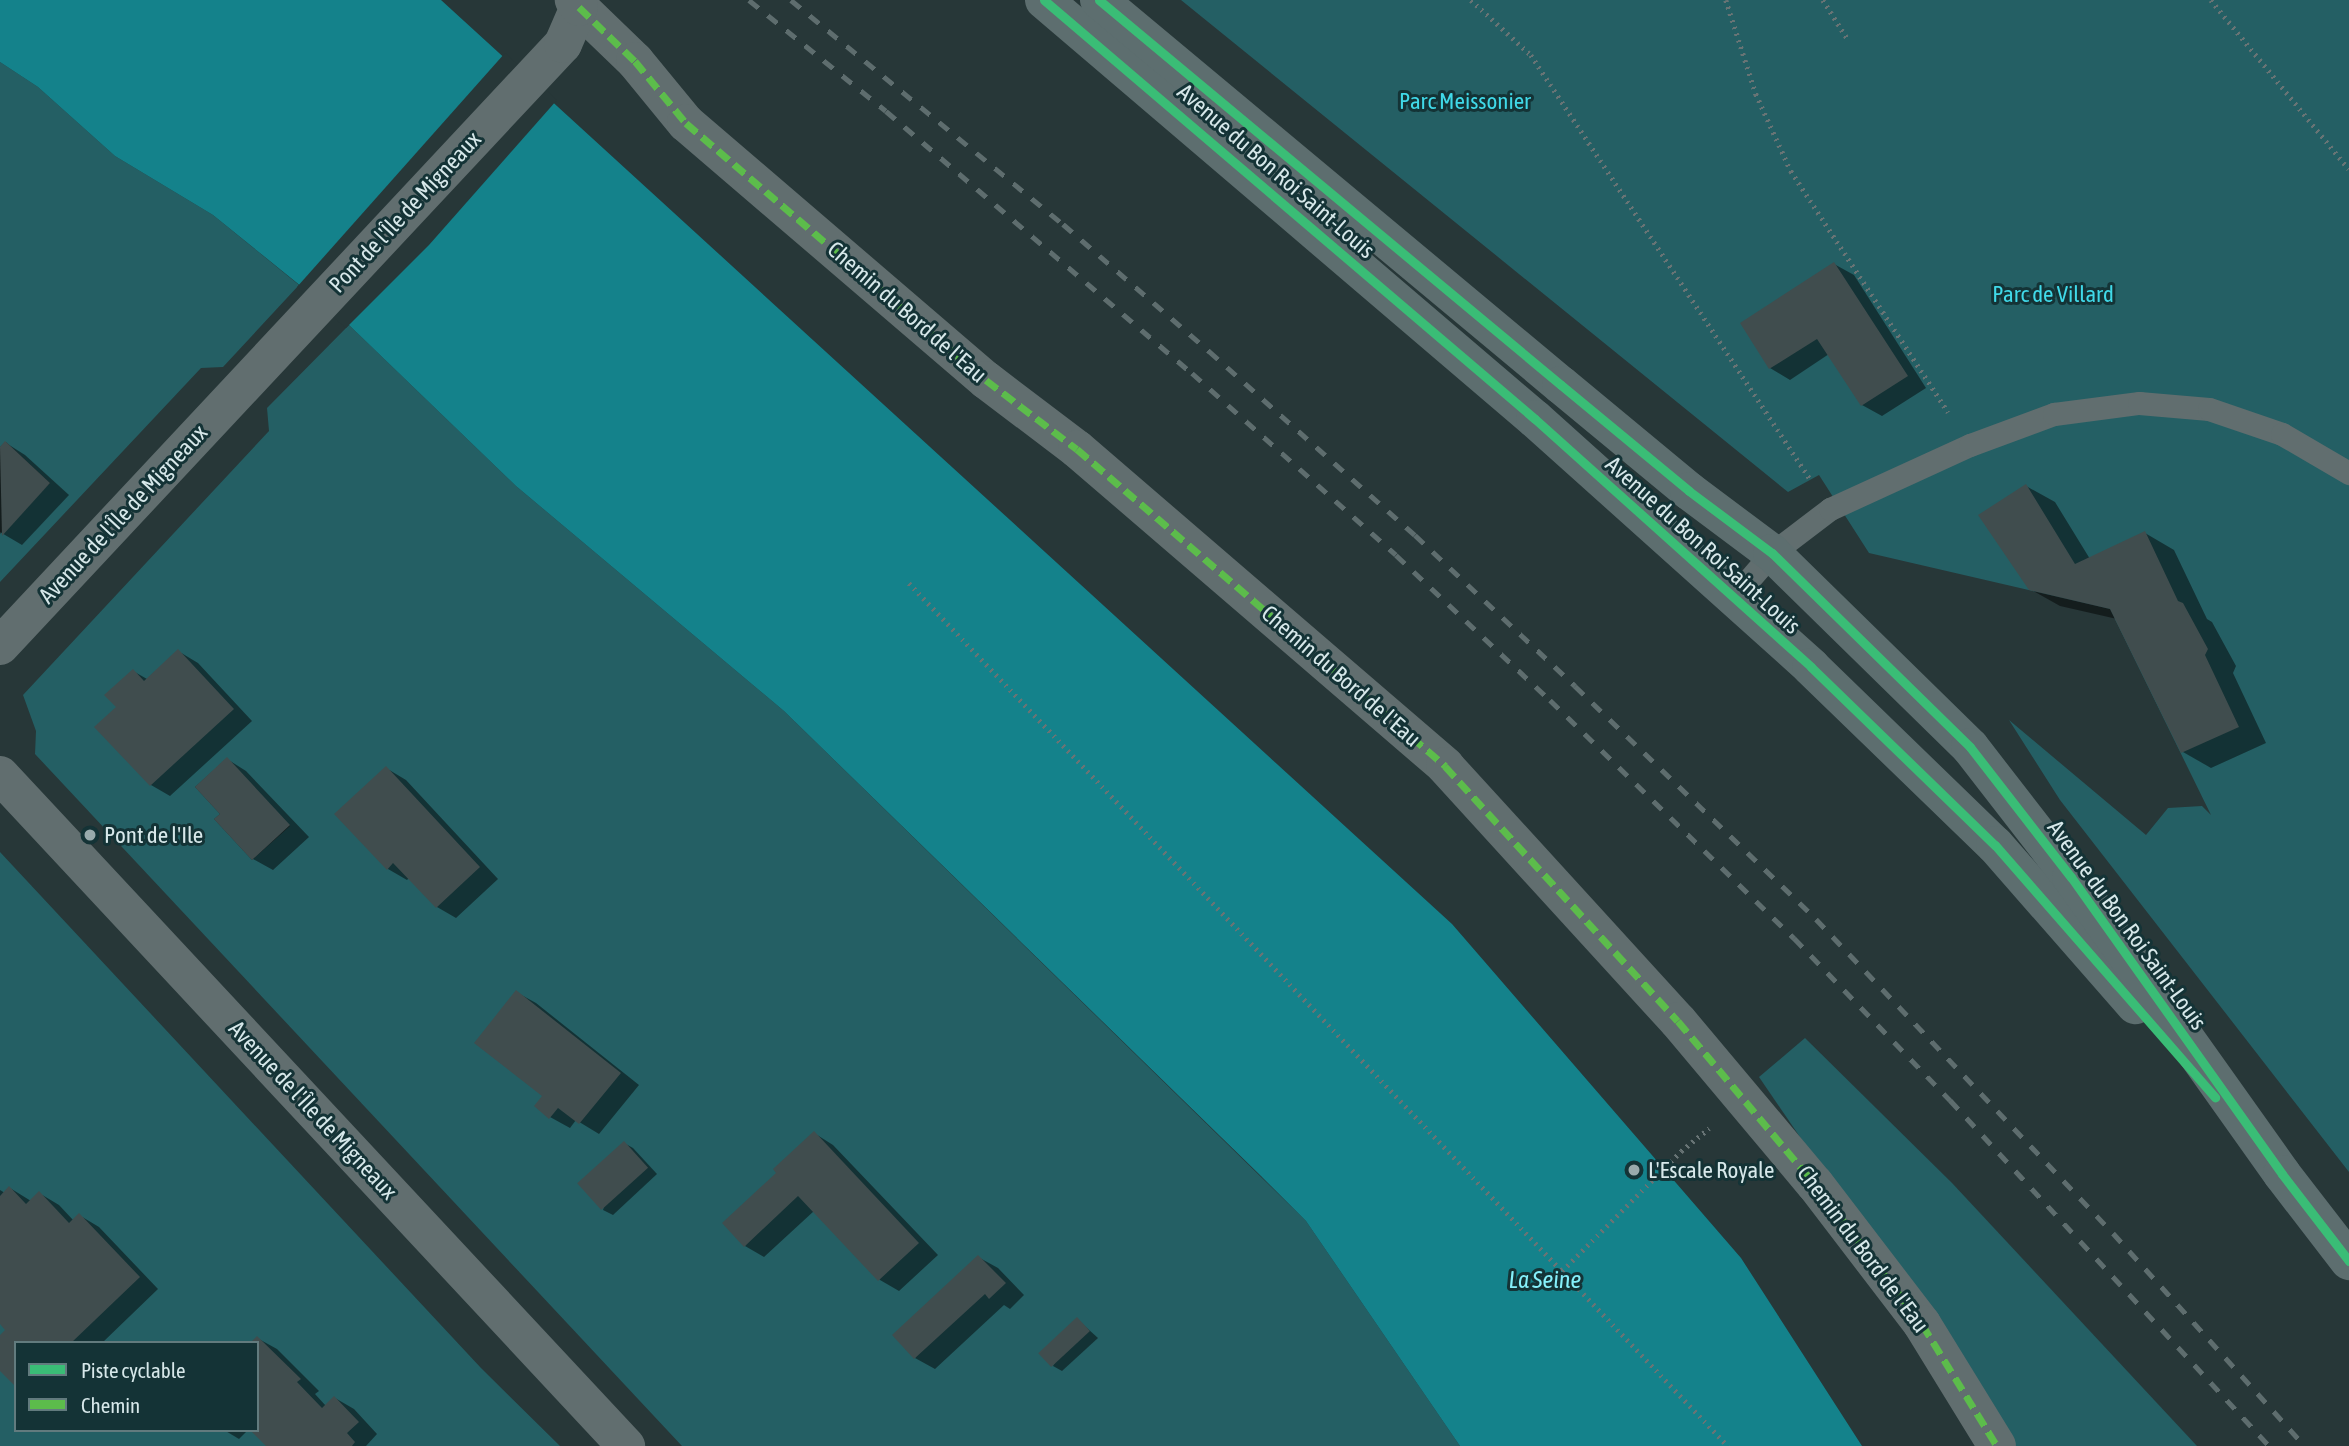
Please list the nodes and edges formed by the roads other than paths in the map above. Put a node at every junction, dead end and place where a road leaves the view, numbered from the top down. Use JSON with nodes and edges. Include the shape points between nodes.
{"nodes":[{"id":1,"x":1044,"y":0,"type":"edge"},
{"id":2,"x":1099,"y":0,"type":"edge"},
{"id":3,"x":576,"y":4,"type":"edge"},
{"id":4,"x":246,"y":381,"type":"joint"},
{"id":5,"x":2349,"y":473,"type":"edge"},
{"id":6,"x":1772,"y":553,"type":"junction"},
{"id":7,"x":1734,"y":598,"type":"junction"},
{"id":8,"x":0,"y":646,"type":"edge"},
{"id":9,"x":0,"y":775,"type":"edge"},
{"id":10,"x":2282,"y":1174,"type":"junction"},
{"id":11,"x":2349,"y":1261,"type":"edge"},
{"id":12,"x":625,"y":1446,"type":"edge"},
{"id":13,"x":1997,"y":1446,"type":"edge"}],
"edges":[{"from":1,"to":7,"type":"main road","name":"Avenue du Bon Roi Saint-Louis","via":[[1525,411]]},
{"from":2,"to":6,"type":"main road","name":"Avenue du Bon Roi Saint-Louis","via":[[1689,491]]},
{"from":3,"to":4,"type":"street","name":"Pont de l'Île de Migneaux","via":[[563,44]]},
{"from":3,"to":13,"type":"street","name":"Chemin du Bord de l'Eau","via":[[635,61],[686,122],[986,380],[1077,449],[1445,766],[1678,1021],[1815,1184],[1922,1324]]},
{"from":4,"to":8,"type":"street","name":"Avenue de l'Île de Migneaux"},
{"from":5,"to":6,"type":"lane","via":[[2282,434],[2209,409],[2139,403],[2054,414],[1970,445],[1830,509]]},
{"from":6,"to":7,"type":"lane"},
{"from":6,"to":10,"type":"main road","name":"Avenue du Bon Roi Saint-Louis","via":[[1970,747],[2071,877]]},
{"from":7,"to":10,"type":"main road","name":"Avenue du Bon Roi Saint-Louis","via":[[1995,845]]},
{"from":9,"to":12,"type":"street","name":"Avenue de l'Île de Migneaux"},
{"from":10,"to":11,"type":"main road","name":"Avenue du Bon Roi Saint-Louis"}]}
